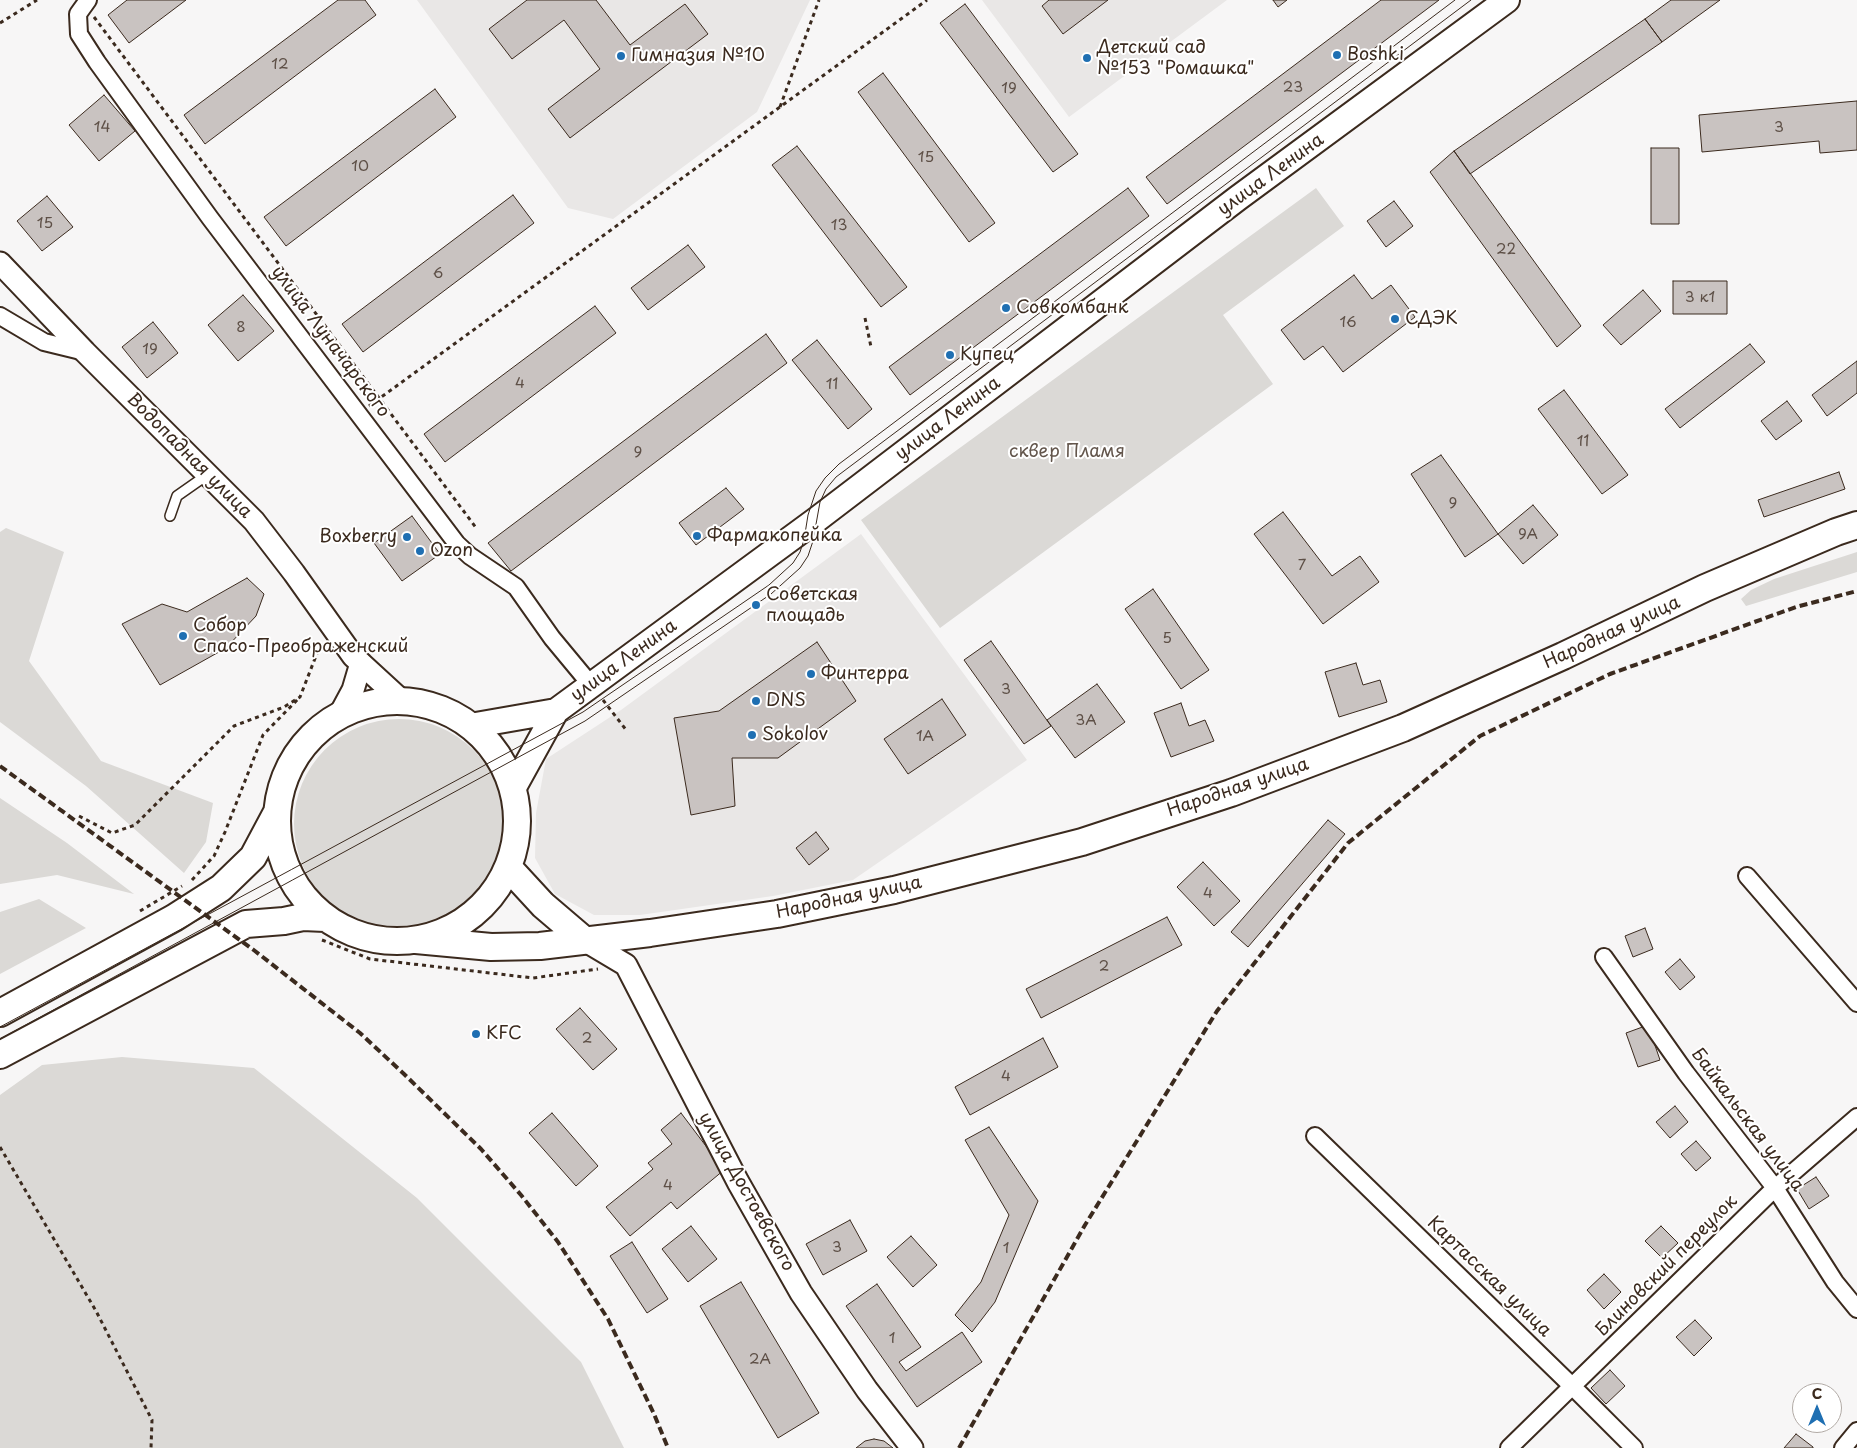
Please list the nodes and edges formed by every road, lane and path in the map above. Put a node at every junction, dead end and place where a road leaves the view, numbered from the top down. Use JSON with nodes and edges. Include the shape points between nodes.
{"nodes":[{"id":1,"x":37,"y":0,"type":"edge"},
{"id":2,"x":820,"y":0,"type":"edge"},
{"id":3,"x":927,"y":0,"type":"edge"},
{"id":4,"x":1507,"y":0,"type":"edge"},
{"id":5,"x":87,"y":2,"type":"edge"},
{"id":6,"x":0,"y":23,"type":"edge"},
{"id":7,"x":780,"y":108,"type":"junction"},
{"id":8,"x":0,"y":263,"type":"edge"},
{"id":9,"x":0,"y":316,"type":"edge"},
{"id":10,"x":865,"y":318,"type":"dead end"},
{"id":11,"x":872,"y":347,"type":"dead end"},
{"id":12,"x":85,"y":352,"type":"junction"},
{"id":13,"x":379,"y":399,"type":"junction"},
{"id":14,"x":359,"y":414,"type":"junction"},
{"id":15,"x":208,"y":475,"type":"junction"},
{"id":16,"x":170,"y":516,"type":"dead end"},
{"id":17,"x":1857,"y":525,"type":"edge"},
{"id":18,"x":477,"y":529,"type":"dead end"},
{"id":19,"x":330,"y":622,"type":"junction"},
{"id":20,"x":360,"y":663,"type":"junction"},
{"id":21,"x":591,"y":685,"type":"junction"},
{"id":22,"x":300,"y":697,"type":"junction"},
{"id":23,"x":402,"y":701,"type":"junction"},
{"id":24,"x":556,"y":711,"type":"junction"},
{"id":25,"x":339,"y":716,"type":"junction"},
{"id":26,"x":470,"y":726,"type":"junction"},
{"id":27,"x":627,"y":731,"type":"dead end"},
{"id":28,"x":513,"y":789,"type":"junction"},
{"id":29,"x":277,"y":812,"type":"junction"},
{"id":30,"x":78,"y":816,"type":"dead end"},
{"id":31,"x":508,"y":867,"type":"junction"},
{"id":32,"x":1747,"y":876,"type":"dead end"},
{"id":33,"x":193,"y":880,"type":"dead end"},
{"id":34,"x":322,"y":928,"type":"junction"},
{"id":35,"x":416,"y":940,"type":"junction"},
{"id":36,"x":584,"y":940,"type":"junction"},
{"id":37,"x":1604,"y":956,"type":"dead end"},
{"id":38,"x":626,"y":965,"type":"junction"},
{"id":39,"x":1857,"y":1003,"type":"edge"},
{"id":40,"x":0,"y":1013,"type":"edge"},
{"id":41,"x":0,"y":1055,"type":"edge"},
{"id":42,"x":1857,"y":1117,"type":"edge"},
{"id":43,"x":1315,"y":1136,"type":"dead end"},
{"id":44,"x":0,"y":1147,"type":"edge"},
{"id":45,"x":1775,"y":1188,"type":"junction"},
{"id":46,"x":1857,"y":1308,"type":"edge"},
{"id":47,"x":1573,"y":1387,"type":"junction"},
{"id":48,"x":1857,"y":1431,"type":"edge"},
{"id":49,"x":151,"y":1448,"type":"edge"},
{"id":50,"x":912,"y":1448,"type":"edge"},
{"id":51,"x":1509,"y":1448,"type":"edge"},
{"id":52,"x":1634,"y":1448,"type":"edge"},
{"id":53,"x":1843,"y":1448,"type":"edge"}],
"edges":[{"from":1,"to":6,"type":"path"},
{"from":2,"to":7,"type":"path"},
{"from":3,"to":7,"type":"path"},
{"from":4,"to":21,"type":"main road","name":"улица Ленина","via":[[1238,198],[816,520]]},
{"from":5,"to":13,"type":"path"},
{"from":5,"to":14,"type":"street","name":"улица Луначарского","via":[[78,14],[79,34],[97,62]]},
{"from":7,"to":13,"type":"path"},
{"from":8,"to":12,"type":"street","name":"Водопадная улица"},
{"from":9,"to":12,"type":"street","via":[[44,342]]},
{"from":10,"to":11,"type":"path"},
{"from":12,"to":15,"type":"street","name":"Водопадная улица"},
{"from":13,"to":14,"type":"path"},
{"from":13,"to":18,"type":"path"},
{"from":14,"to":21,"type":"street","name":"улица Луначарского","via":[[457,544],[516,587]]},
{"from":15,"to":16,"type":"lane","via":[[176,496]]},
{"from":15,"to":19,"type":"street","name":"Водопадная улица","via":[[254,521]]},
{"from":17,"to":36,"type":"main road","name":"Народная улица","via":[[1705,588],[1403,728],[1231,793],[1082,842],[894,890],[777,914]]},
{"from":19,"to":20,"type":"street","name":"Водопадная улица"},
{"from":19,"to":22,"type":"path"},
{"from":20,"to":23,"type":"street","name":"Водопадная улица"},
{"from":20,"to":25,"type":"street","via":[[353,690]]},
{"from":21,"to":24,"type":"main road","name":"улица Ленина"},
{"from":21,"to":27,"type":"path"},
{"from":22,"to":30,"type":"path","via":[[234,726],[135,825],[112,833]]},
{"from":22,"to":33,"type":"path","via":[[262,735],[214,856]]},
{"from":23,"to":25,"type":"main road","via":[[370,704]]},
{"from":23,"to":26,"type":"main road","via":[[450,713]]},
{"from":24,"to":26,"type":"main road"},
{"from":24,"to":28,"type":"main road"},
{"from":25,"to":29,"type":"main road","via":[[315,733],[296,756],[282,783]]},
{"from":26,"to":28,"type":"main road","via":[[493,745]]},
{"from":28,"to":31,"type":"main road","via":[[517,828]]},
{"from":29,"to":34,"type":"main road","via":[[280,850],[287,871]]},
{"from":29,"to":40,"type":"main road","via":[[252,857],[221,888],[174,918]]},
{"from":31,"to":35,"type":"main road","via":[[487,901],[455,926]]},
{"from":31,"to":36,"type":"main road","via":[[543,905]]},
{"from":32,"to":39,"type":"street"},
{"from":34,"to":35,"type":"main road","via":[[384,941]]},
{"from":34,"to":38,"type":"path","via":[[370,959],[533,978]]},
{"from":34,"to":41,"type":"main road","via":[[303,917],[246,924]]},
{"from":35,"to":36,"type":"main road","name":"Народная улица","via":[[491,947],[540,946]]},
{"from":36,"to":38,"type":"street"},
{"from":37,"to":45,"type":"street","name":"Байкальская улица","via":[[1686,1073]]},
{"from":38,"to":50,"type":"street","name":"улица Достоевского","via":[[738,1182],[801,1293],[867,1390]]},
{"from":42,"to":45,"type":"street","name":"Блиновский переулок"},
{"from":43,"to":47,"type":"street","name":"Картасская улица"},
{"from":44,"to":49,"type":"path","via":[[96,1311],[152,1420]]},
{"from":45,"to":46,"type":"street","name":"Байкальская улица","via":[[1835,1282]]},
{"from":45,"to":47,"type":"street","name":"Блиновский переулок"},
{"from":47,"to":51,"type":"street","name":"Блиновский переулок"},
{"from":47,"to":52,"type":"street","name":"Картасская улица"},
{"from":48,"to":53,"type":"street"}]}
